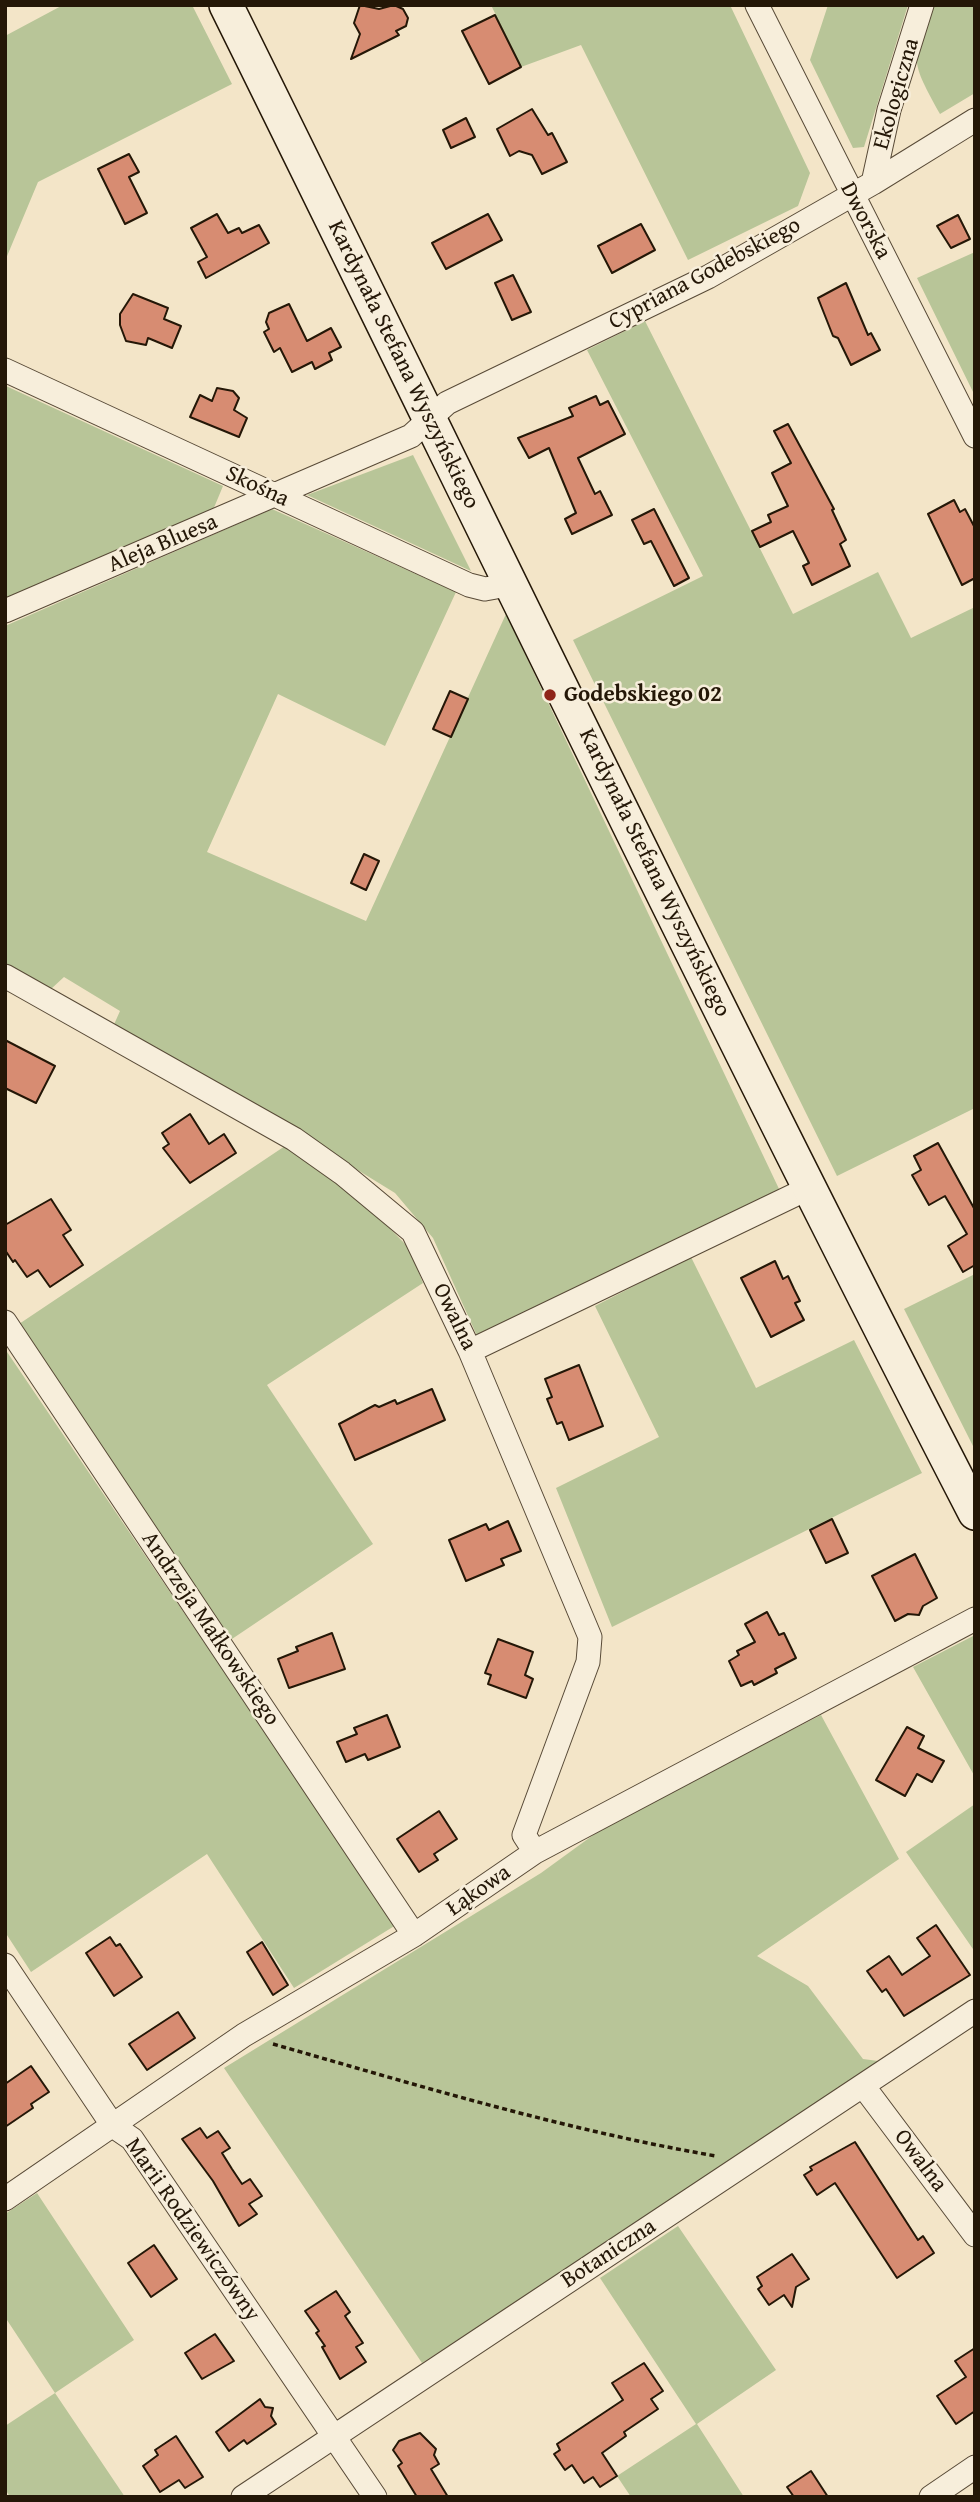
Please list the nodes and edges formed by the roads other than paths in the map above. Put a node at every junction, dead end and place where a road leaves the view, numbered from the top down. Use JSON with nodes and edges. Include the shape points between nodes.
{"nodes":[{"id":1,"x":226,"y":5,"type":"edge"},
{"id":2,"x":757,"y":5,"type":"edge"},
{"id":3,"x":922,"y":5,"type":"edge"},
{"id":4,"x":975,"y":120,"type":"edge"},
{"id":5,"x":873,"y":183,"type":"junction"},
{"id":6,"x":851,"y":195,"type":"junction"},
{"id":7,"x":5,"y":370,"type":"edge"},
{"id":8,"x":430,"y":417,"type":"junction"},
{"id":9,"x":975,"y":436,"type":"edge"},
{"id":10,"x":275,"y":496,"type":"junction"},
{"id":11,"x":513,"y":584,"type":"junction"},
{"id":12,"x":5,"y":611,"type":"edge"},
{"id":13,"x":5,"y":976,"type":"edge"},
{"id":14,"x":807,"y":1189,"type":"junction"},
{"id":15,"x":5,"y":1322,"type":"edge"},
{"id":16,"x":470,"y":1351,"type":"junction"},
{"id":17,"x":975,"y":1513,"type":"edge"},
{"id":18,"x":975,"y":1619,"type":"edge"},
{"id":19,"x":535,"y":1852,"type":"junction"},
{"id":20,"x":414,"y":1935,"type":"junction"},
{"id":21,"x":5,"y":1965,"type":"edge"},
{"id":22,"x":975,"y":2011,"type":"edge"},
{"id":23,"x":864,"y":2087,"type":"junction"},
{"id":24,"x":113,"y":2126,"type":"junction"},
{"id":25,"x":5,"y":2199,"type":"edge"},
{"id":26,"x":975,"y":2235,"type":"edge"},
{"id":27,"x":335,"y":2435,"type":"junction"},
{"id":28,"x":975,"y":2467,"type":"edge"},
{"id":29,"x":243,"y":2497,"type":"edge"},
{"id":30,"x":375,"y":2497,"type":"edge"},
{"id":31,"x":930,"y":2497,"type":"edge"}],
"edges":[{"from":1,"to":8,"type":"main road","name":"Kardynała Stefana Wyszyńskiego"},
{"from":2,"to":6,"type":"street","name":"Dworska"},
{"from":3,"to":5,"type":"street","name":"Ekologiczna","via":[[888,110]]},
{"from":4,"to":5,"type":"street","name":"Cypriana Godebskiego"},
{"from":5,"to":6,"type":"street","name":"Cypriana Godebskiego"},
{"from":6,"to":8,"type":"street","name":"Cypriana Godebskiego","via":[[708,277],[447,403]]},
{"from":6,"to":9,"type":"street","name":"Dworska"},
{"from":7,"to":10,"type":"street","name":"Skośna"},
{"from":8,"to":10,"type":"street","name":"Aleja Bluesa","via":[[411,436]]},
{"from":8,"to":11,"type":"main road","name":"Kardynała Stefana Wyszyńskiego"},
{"from":10,"to":11,"type":"street","name":"Skośna","via":[[469,585],[485,589]]},
{"from":10,"to":12,"type":"street","name":"Aleja Bluesa"},
{"from":11,"to":14,"type":"main road","name":"Kardynała Stefana Wyszyńskiego"},
{"from":13,"to":16,"type":"street","name":"Owalna","via":[[294,1139],[342,1173],[413,1232]]},
{"from":14,"to":16,"type":"street"},
{"from":14,"to":17,"type":"main road","name":"Kardynała Stefana Wyszyńskiego"},
{"from":15,"to":20,"type":"street","name":"Andrzeja Małkowskiego"},
{"from":16,"to":19,"type":"street","name":"Owalna","via":[[590,1637],[588,1662],[524,1835]]},
{"from":18,"to":19,"type":"street","name":"Łąkowa"},
{"from":19,"to":20,"type":"street","name":"Łąkowa"},
{"from":20,"to":24,"type":"street","name":"Łąkowa","via":[[244,2035]]},
{"from":21,"to":24,"type":"street","name":"Marii Rodziewiczówny"},
{"from":22,"to":23,"type":"street","name":"Botaniczna"},
{"from":23,"to":26,"type":"street","name":"Owalna"},
{"from":23,"to":27,"type":"street","name":"Botaniczna"},
{"from":24,"to":25,"type":"street","name":"Łąkowa"},
{"from":24,"to":27,"type":"street","name":"Marii Rodziewiczówny","via":[[132,2139]]},
{"from":27,"to":29,"type":"street","name":"Botaniczna"},
{"from":27,"to":30,"type":"street","name":"Marii Rodziewiczówny"},
{"from":28,"to":31,"type":"street"}]}
